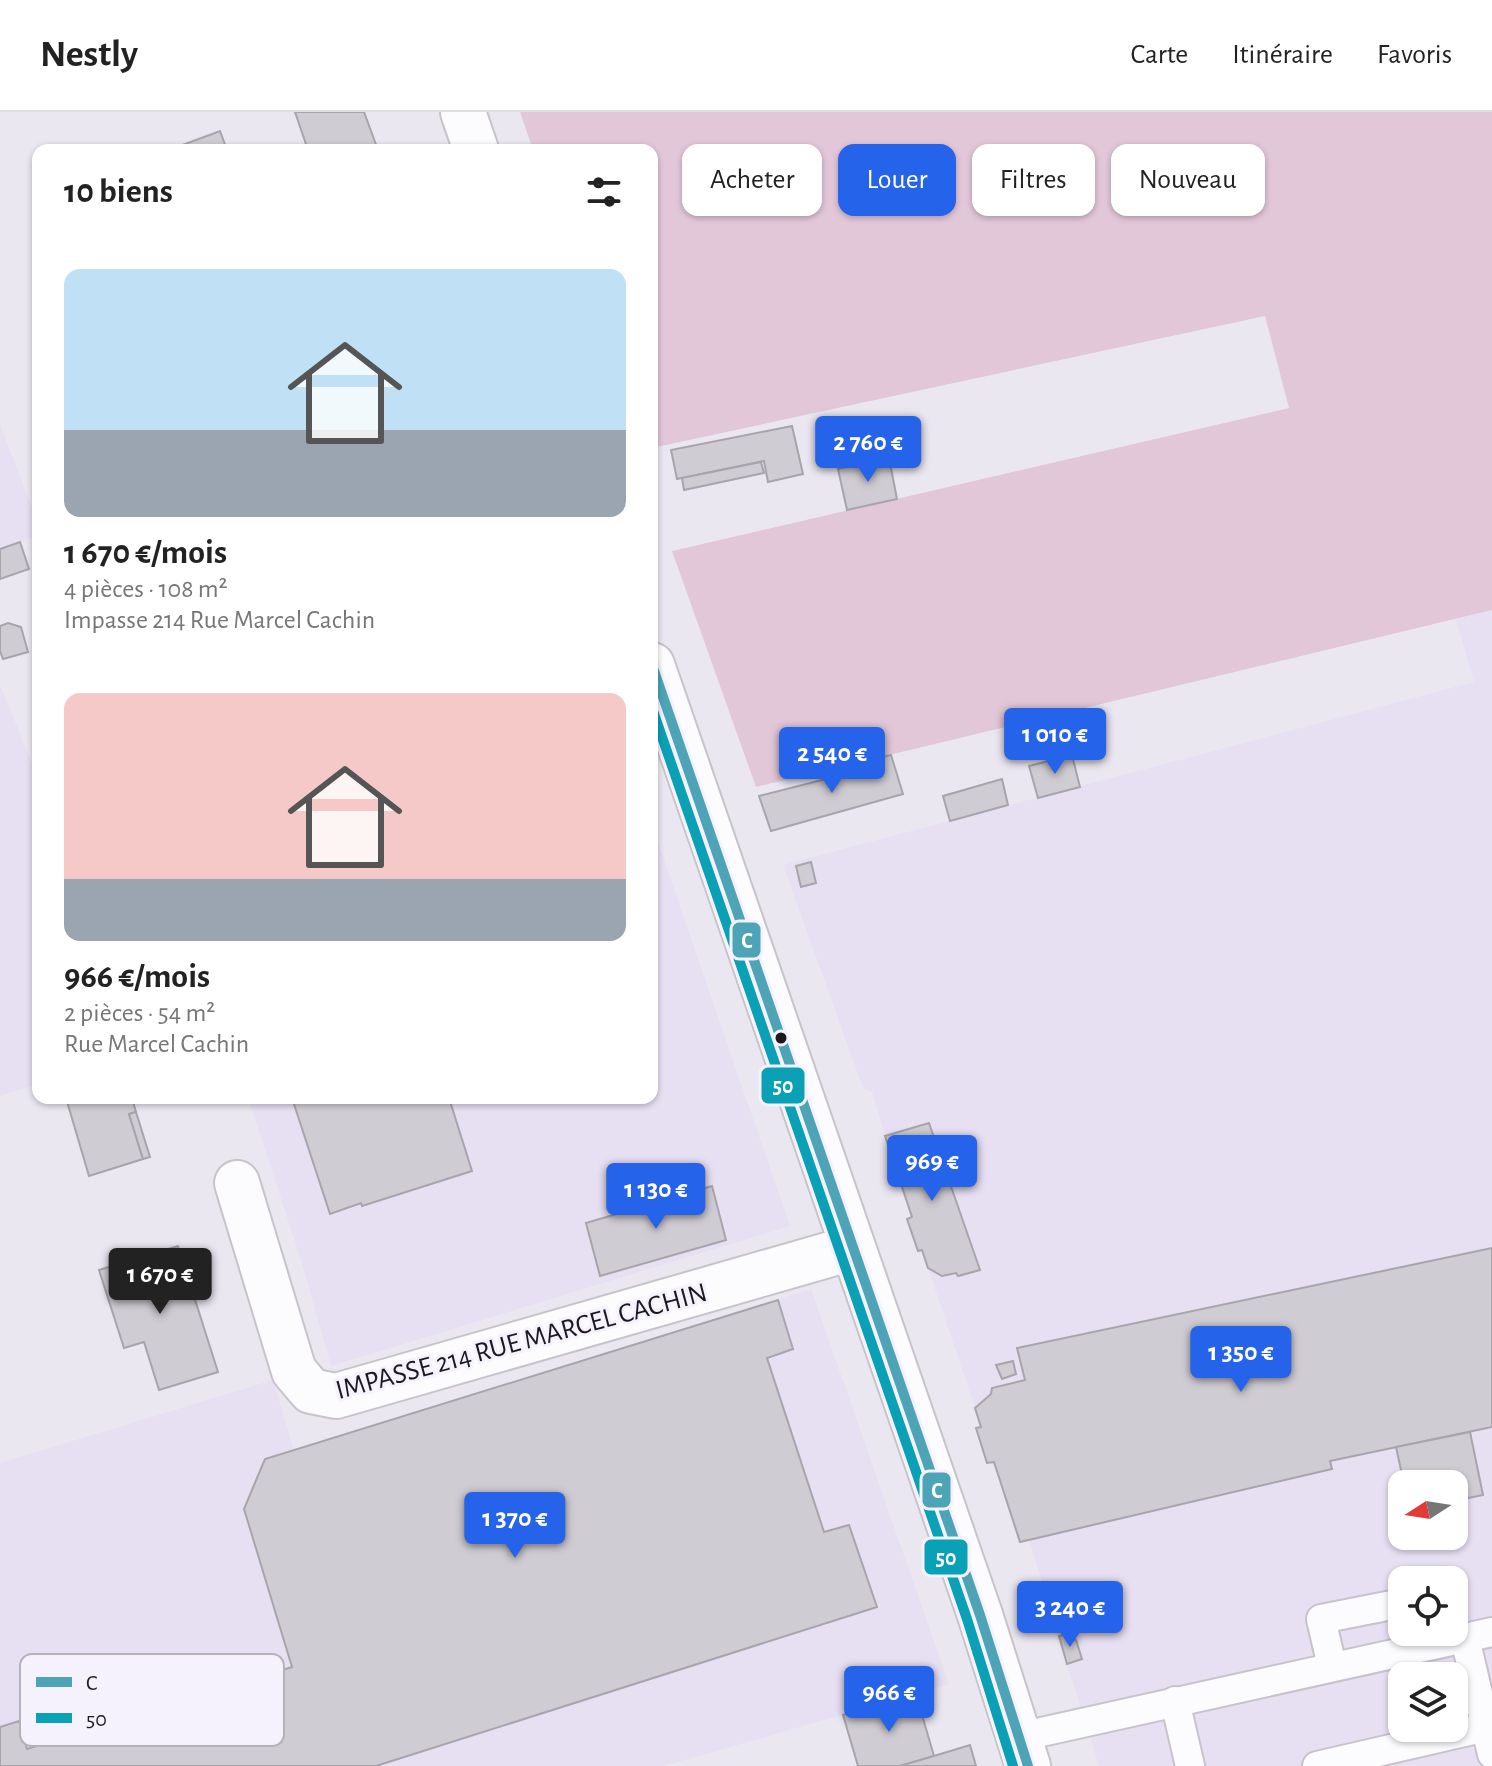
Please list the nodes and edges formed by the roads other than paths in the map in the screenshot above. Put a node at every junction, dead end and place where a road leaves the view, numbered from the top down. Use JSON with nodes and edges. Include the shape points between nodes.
{"nodes":[{"id":1,"x":463,"y":112,"type":"edge"},
{"id":2,"x":474,"y":144,"type":"edge"},
{"id":3,"x":658,"y":682,"type":"edge"},
{"id":4,"x":237,"y":1183,"type":"dead end"},
{"id":5,"x":852,"y":1248,"type":"junction"},
{"id":6,"x":1388,"y":1606,"type":"edge"},
{"id":7,"x":1470,"y":1634,"type":"edge"},
{"id":8,"x":1332,"y":1666,"type":"junction"},
{"id":9,"x":1175,"y":1701,"type":"junction"},
{"id":10,"x":1489,"y":1741,"type":"edge"},
{"id":11,"x":1023,"y":1752,"type":"edge"},
{"id":12,"x":1190,"y":1766,"type":"edge"},
{"id":13,"x":1317,"y":1766,"type":"edge"}],
"edges":[{"from":1,"to":2,"type":"street"},
{"from":3,"to":5,"type":"street"},
{"from":4,"to":5,"type":"street","name":"IMPASSE 214 RUE MARCEL CACHIN","via":[[294,1371],[311,1391],[336,1396]]},
{"from":5,"to":11,"type":"street"},
{"from":6,"to":8,"type":"lane","via":[[1321,1619]]},
{"from":7,"to":8,"type":"lane"},
{"from":7,"to":10,"type":"lane"},
{"from":8,"to":9,"type":"lane"},
{"from":9,"to":11,"type":"lane"},
{"from":9,"to":12,"type":"lane"},
{"from":10,"to":13,"type":"lane"}]}
